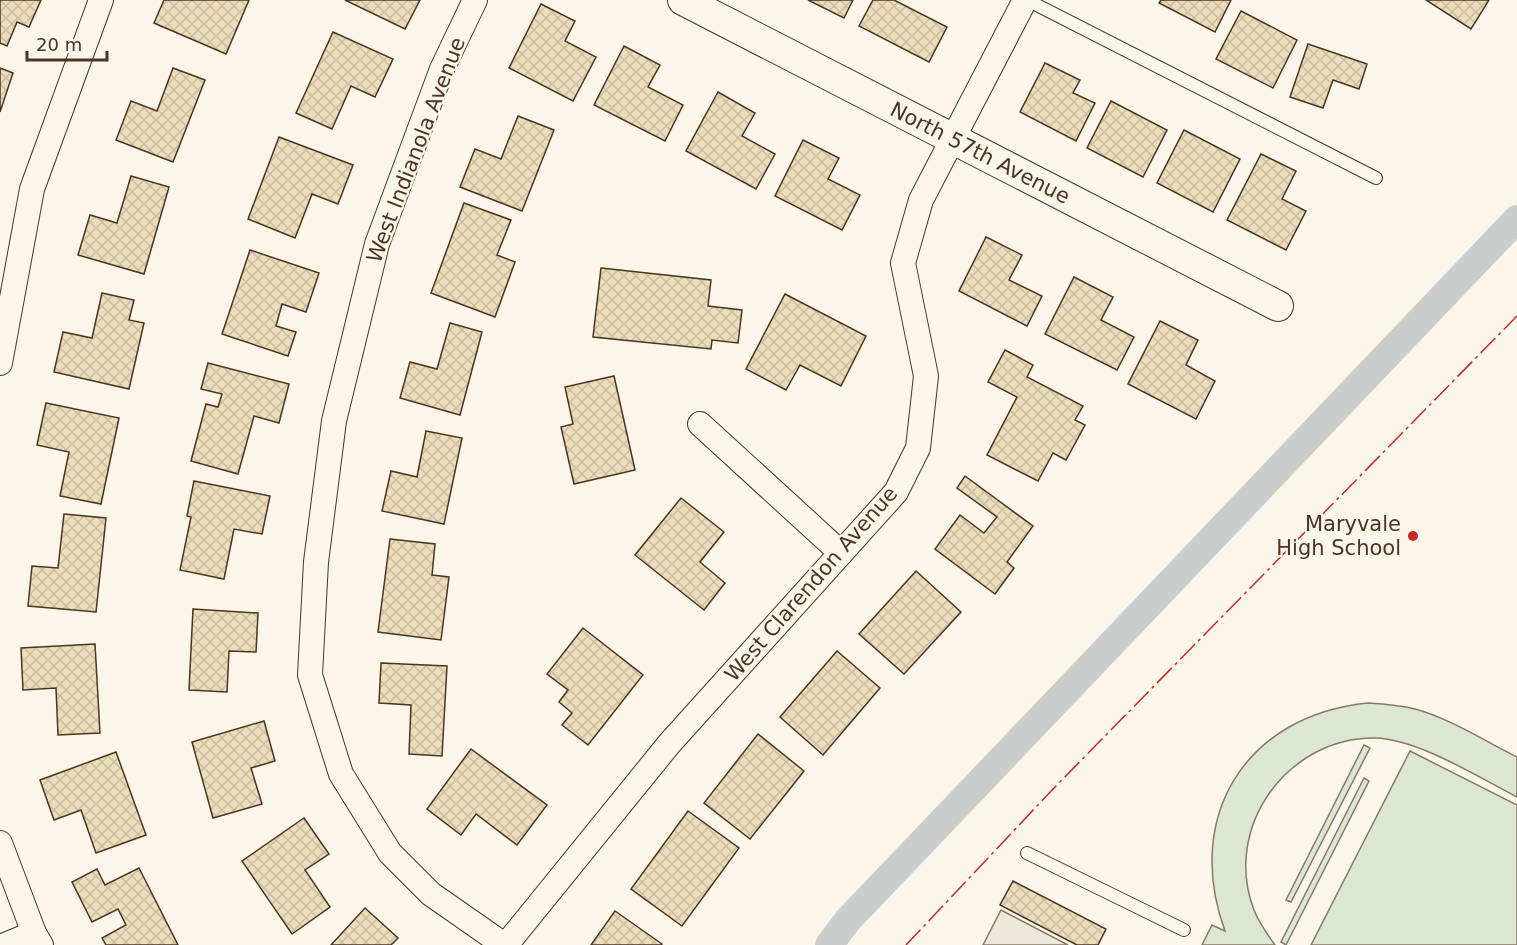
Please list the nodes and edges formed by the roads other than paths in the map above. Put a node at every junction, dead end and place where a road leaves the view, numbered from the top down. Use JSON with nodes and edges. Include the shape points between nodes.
{"nodes":[{"id":1,"x":101,"y":0,"type":"edge"},
{"id":2,"x":476,"y":0,"type":"edge"},
{"id":3,"x":683,"y":0,"type":"edge"},
{"id":4,"x":1026,"y":0,"type":"edge"},
{"id":5,"x":953,"y":139,"type":"junction"},
{"id":6,"x":1376,"y":178,"type":"dead end"},
{"id":7,"x":1278,"y":306,"type":"dead end"},
{"id":8,"x":0,"y":363,"type":"edge"},
{"id":9,"x":700,"y":424,"type":"dead end"},
{"id":10,"x":841,"y":553,"type":"junction"},
{"id":11,"x":0,"y":843,"type":"edge"},
{"id":12,"x":1027,"y":853,"type":"dead end"},
{"id":13,"x":1184,"y":930,"type":"dead end"},
{"id":14,"x":38,"y":939,"type":"edge"},
{"id":15,"x":5,"y":945,"type":"edge"},
{"id":16,"x":505,"y":945,"type":"edge"}],
"edges":[{"from":1,"to":8,"type":"street","via":[[32,189]]},
{"from":2,"to":16,"type":"street","name":"West Indianola Avenue","via":[[442,69],[377,244],[334,421],[316,562],[310,675],[341,774],[390,853],[431,894]]},
{"from":3,"to":5,"type":"street","name":"North 57th Avenue"},
{"from":4,"to":5,"type":"street","name":"West Clarendon Avenue"},
{"from":4,"to":6,"type":"lane"},
{"from":5,"to":7,"type":"street","name":"North 57th Avenue"},
{"from":5,"to":10,"type":"street","name":"West Clarendon Avenue","via":[[921,200],[903,263],[926,375],[918,447],[896,492]]},
{"from":9,"to":10,"type":"street"},
{"from":10,"to":16,"type":"street","name":"West Clarendon Avenue","via":[[669,744]]},
{"from":11,"to":14,"type":"street"},
{"from":12,"to":13,"type":"lane"},
{"from":14,"to":15,"type":"street"}]}
